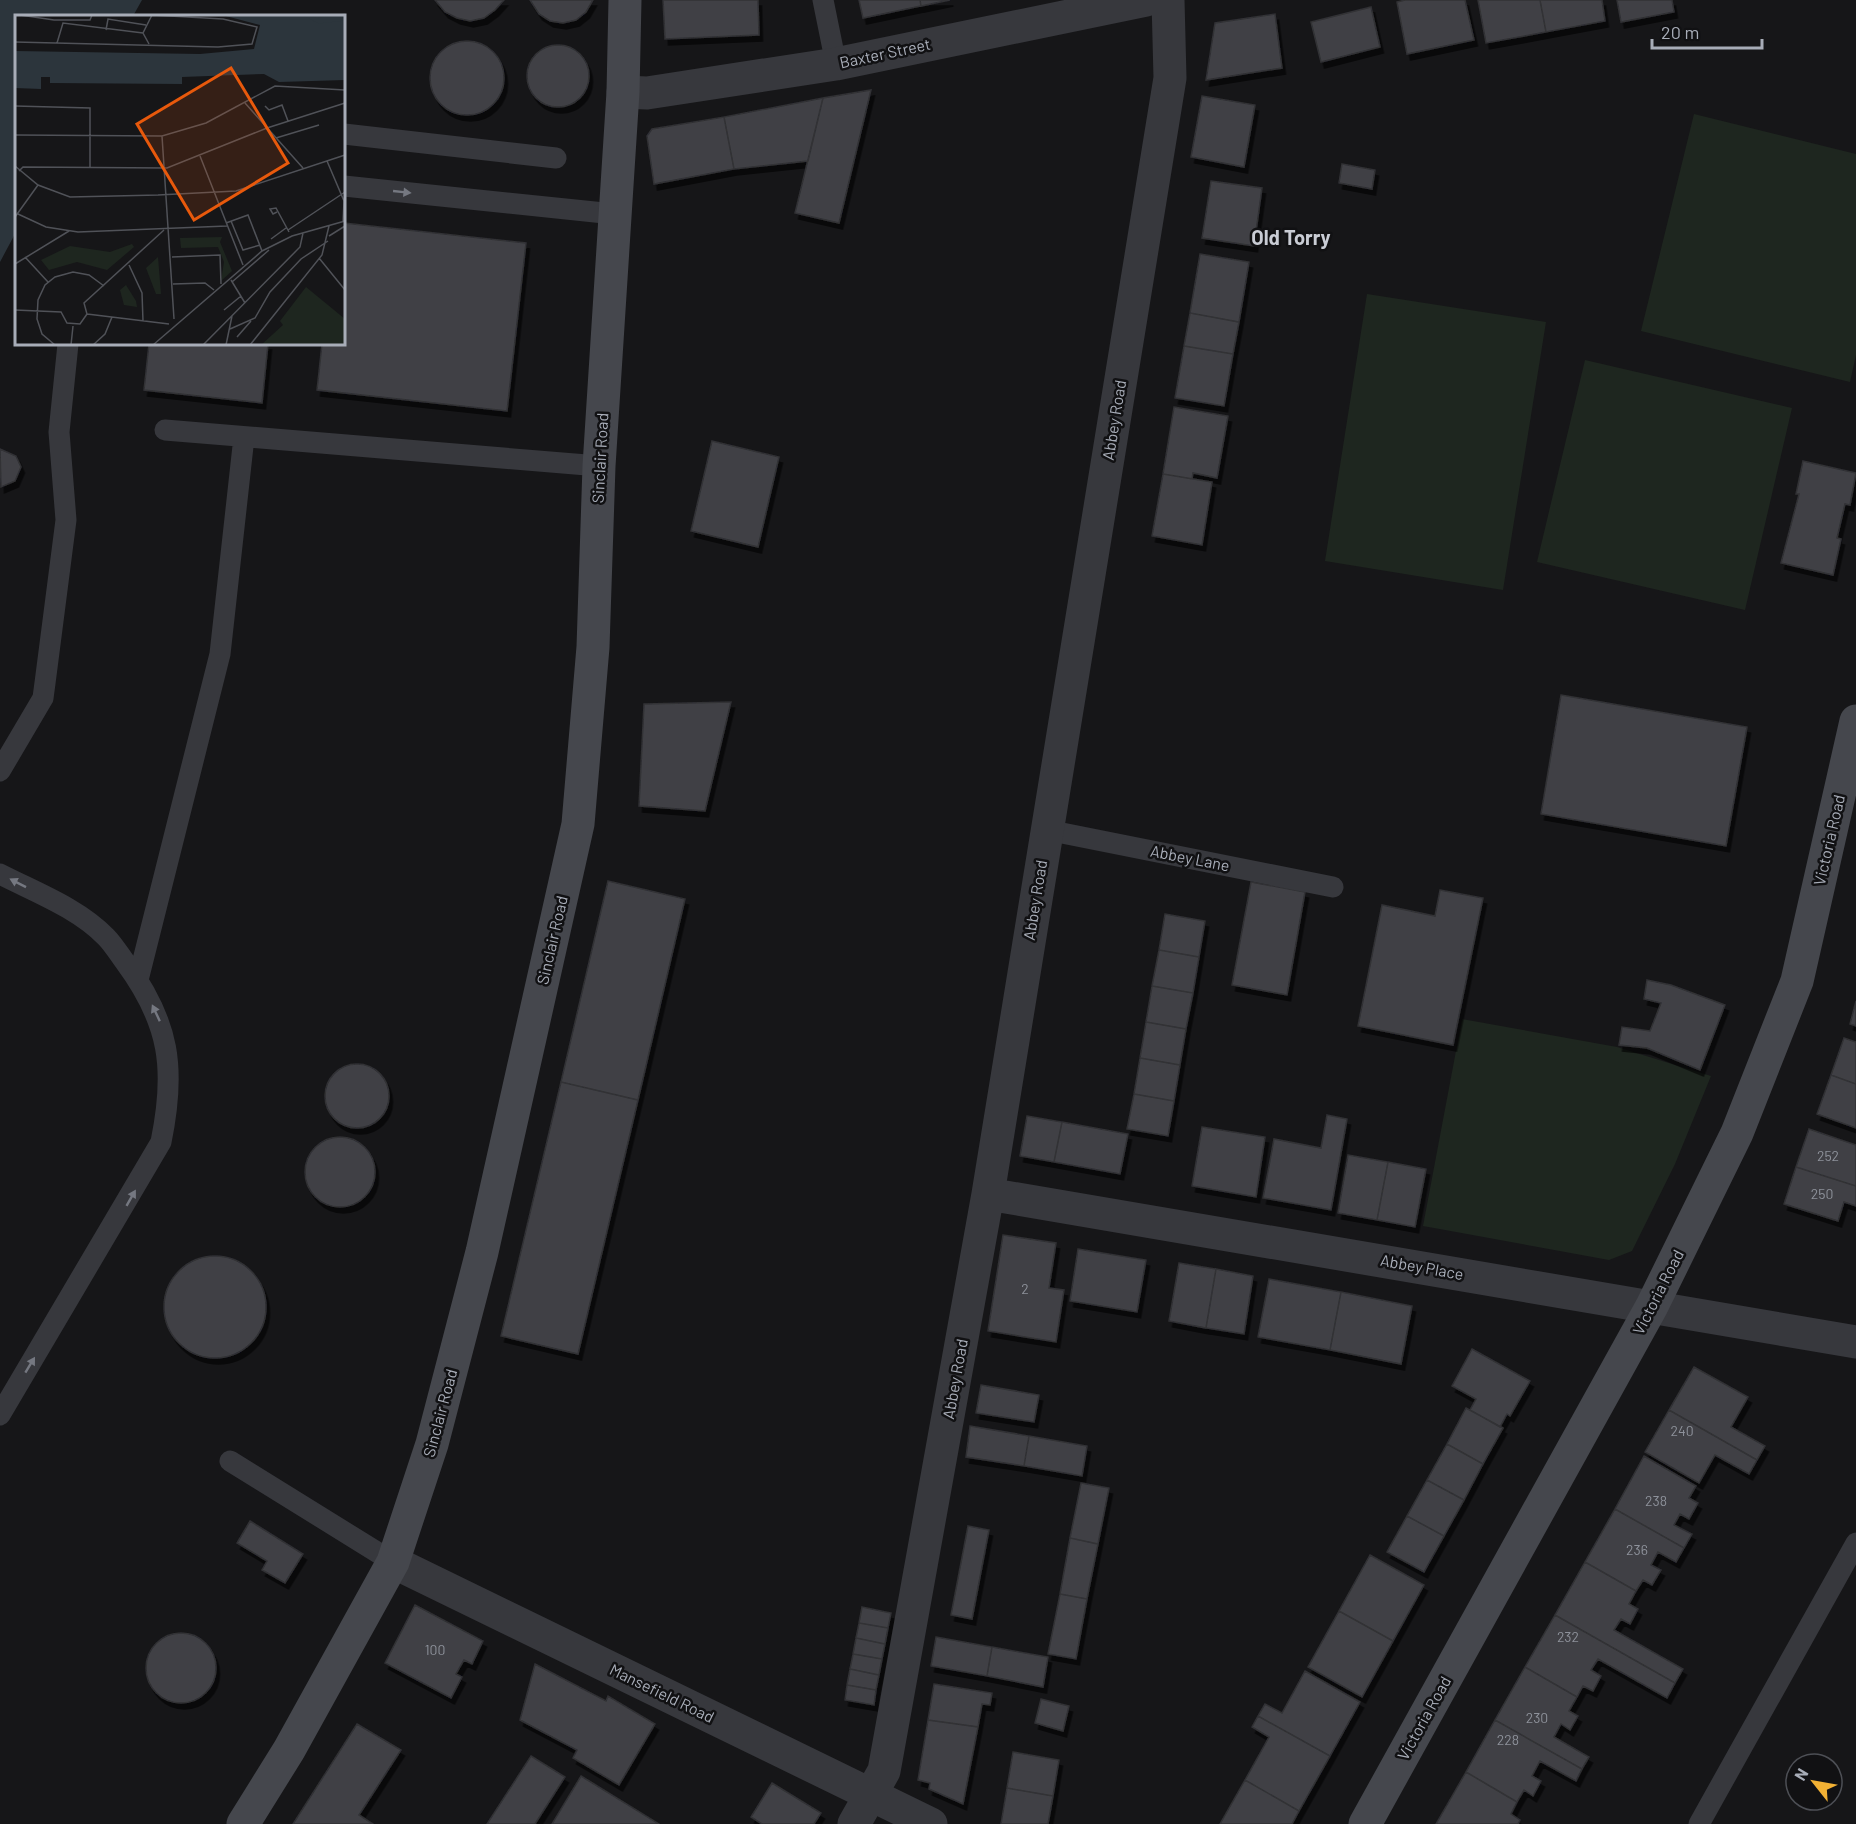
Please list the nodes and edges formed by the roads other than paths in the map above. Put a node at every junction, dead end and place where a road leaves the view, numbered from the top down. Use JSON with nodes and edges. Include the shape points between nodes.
{"nodes":[{"id":1,"x":625,"y":0,"type":"edge"},
{"id":2,"x":823,"y":0,"type":"edge"},
{"id":3,"x":1146,"y":0,"type":"edge"},
{"id":4,"x":1168,"y":0,"type":"edge"},
{"id":5,"x":836,"y":64,"type":"junction"},
{"id":6,"x":622,"y":92,"type":"junction"},
{"id":7,"x":345,"y":134,"type":"edge"},
{"id":8,"x":556,"y":158,"type":"dead end"},
{"id":9,"x":345,"y":186,"type":"edge"},
{"id":10,"x":614,"y":214,"type":"junction"},
{"id":11,"x":68,"y":345,"type":"edge"},
{"id":12,"x":165,"y":430,"type":"dead end"},
{"id":13,"x":244,"y":436,"type":"junction"},
{"id":14,"x":599,"y":466,"type":"junction"},
{"id":15,"x":1856,"y":721,"type":"edge"},
{"id":16,"x":0,"y":771,"type":"edge"},
{"id":17,"x":1047,"y":830,"type":"junction"},
{"id":18,"x":0,"y":874,"type":"edge"},
{"id":19,"x":1333,"y":887,"type":"dead end"},
{"id":20,"x":138,"y":980,"type":"junction"},
{"id":21,"x":988,"y":1194,"type":"junction"},
{"id":22,"x":1652,"y":1306,"type":"junction"},
{"id":23,"x":1856,"y":1342,"type":"edge"},
{"id":24,"x":0,"y":1414,"type":"edge"},
{"id":25,"x":230,"y":1461,"type":"dead end"},
{"id":26,"x":1856,"y":1543,"type":"edge"},
{"id":27,"x":393,"y":1562,"type":"junction"},
{"id":28,"x":872,"y":1795,"type":"junction"},
{"id":29,"x":243,"y":1824,"type":"edge"},
{"id":30,"x":854,"y":1824,"type":"edge"},
{"id":31,"x":931,"y":1824,"type":"edge"},
{"id":32,"x":1365,"y":1824,"type":"edge"},
{"id":33,"x":1699,"y":1824,"type":"edge"}],
"edges":[{"from":1,"to":6,"type":"street","name":"Sinclair Road"},
{"from":2,"to":5,"type":"lane"},
{"from":3,"to":5,"type":"street","name":"Baxter Street"},
{"from":4,"to":17,"type":"street","name":"Abbey Road","via":[[1170,78]]},
{"from":5,"to":6,"type":"street","name":"Baxter Street","via":[[647,93]]},
{"from":6,"to":10,"type":"street","name":"Sinclair Road"},
{"from":7,"to":8,"type":"lane"},
{"from":9,"to":10,"type":"lane","one_way":true},
{"from":10,"to":14,"type":"street","name":"Sinclair Road"},
{"from":11,"to":16,"type":"lane","via":[[59,432],[66,520],[43,698]]},
{"from":12,"to":13,"type":"lane"},
{"from":13,"to":14,"type":"lane"},
{"from":13,"to":20,"type":"lane","via":[[220,654]]},
{"from":14,"to":27,"type":"street","name":"Sinclair Road","via":[[593,647],[578,824],[482,1252],[432,1444]]},
{"from":15,"to":22,"type":"street","name":"Victoria Road","via":[[1797,981],[1737,1133]]},
{"from":17,"to":19,"type":"lane","name":"Abbey Lane"},
{"from":17,"to":21,"type":"street","name":"Abbey Road"},
{"from":20,"to":18,"type":"lane","one_way":true,"via":[[106,936],[71,911]]},
{"from":24,"to":20,"type":"lane","one_way":true,"via":[[162,1143],[168,1110],[168,1062],[159,1017]]},
{"from":21,"to":22,"type":"street","name":"Abbey Place"},
{"from":21,"to":28,"type":"street","name":"Abbey Road","via":[[884,1770]]},
{"from":22,"to":23,"type":"street","name":"Abbey Place"},
{"from":22,"to":32,"type":"street","name":"Victoria Road"},
{"from":25,"to":27,"type":"lane"},
{"from":26,"to":33,"type":"lane"},
{"from":27,"to":28,"type":"street","name":"Mansefield Road"},
{"from":27,"to":29,"type":"street","name":"Sinclair Road","via":[[289,1750]]},
{"from":28,"to":30,"type":"street","name":"Abbey Road"},
{"from":28,"to":31,"type":"street","name":"Mansefield Road"}]}
